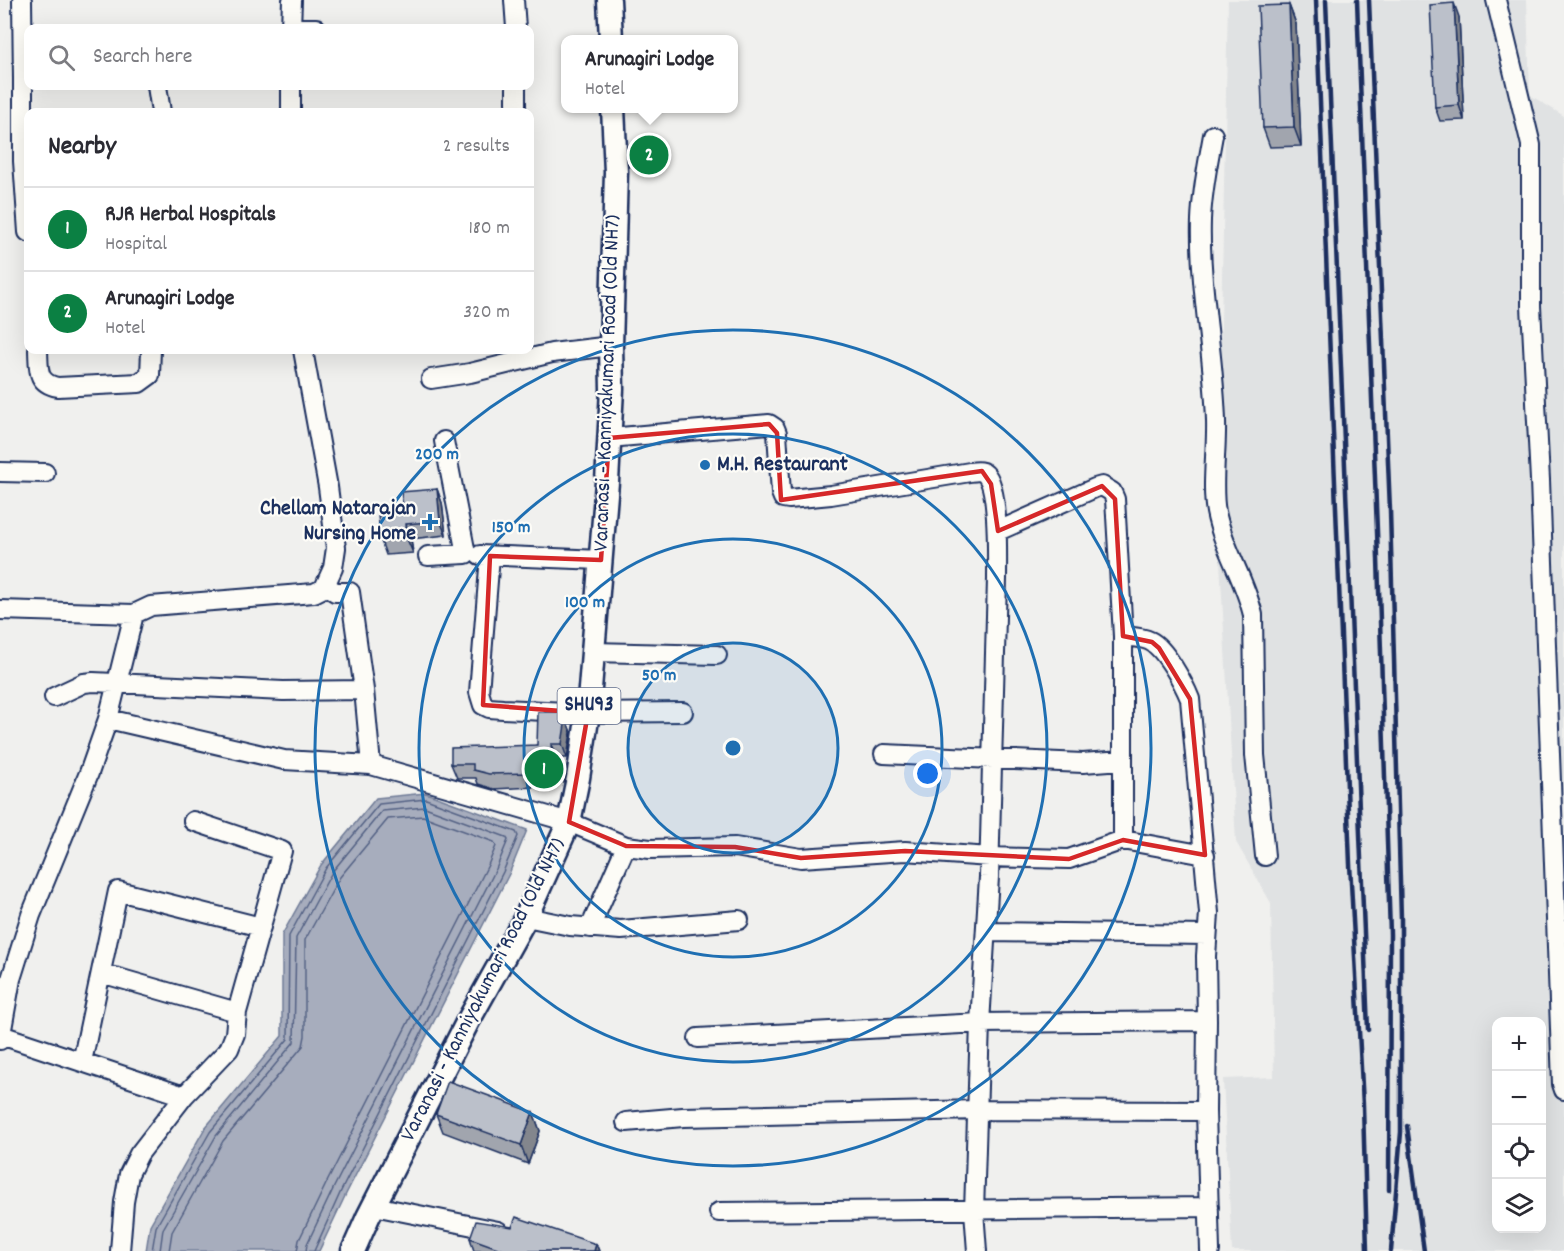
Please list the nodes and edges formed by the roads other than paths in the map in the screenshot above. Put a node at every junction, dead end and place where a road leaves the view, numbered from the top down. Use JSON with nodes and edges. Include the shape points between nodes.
{"nodes":[{"id":1,"x":22,"y":0,"type":"edge"},
{"id":2,"x":292,"y":0,"type":"edge"},
{"id":3,"x":514,"y":0,"type":"edge"},
{"id":4,"x":609,"y":0,"type":"edge"},
{"id":5,"x":1496,"y":0,"type":"edge"},
{"id":6,"x":291,"y":24,"type":"edge"},
{"id":7,"x":516,"y":24,"type":"edge"},
{"id":8,"x":611,"y":35,"type":"edge"},
{"id":9,"x":24,"y":40,"type":"edge"},
{"id":10,"x":26,"y":90,"type":"edge"},
{"id":11,"x":158,"y":90,"type":"edge"},
{"id":12,"x":291,"y":90,"type":"edge"},
{"id":13,"x":516,"y":90,"type":"edge"},
{"id":14,"x":26,"y":108,"type":"edge"},
{"id":15,"x":160,"y":108,"type":"edge"},
{"id":16,"x":291,"y":108,"type":"edge"},
{"id":17,"x":516,"y":108,"type":"edge"},
{"id":18,"x":613,"y":113,"type":"edge"},
{"id":19,"x":1213,"y":135,"type":"dead end"},
{"id":20,"x":611,"y":346,"type":"junction"},
{"id":21,"x":38,"y":354,"type":"edge"},
{"id":22,"x":151,"y":354,"type":"edge"},
{"id":23,"x":304,"y":354,"type":"edge"},
{"id":24,"x":431,"y":379,"type":"dead end"},
{"id":25,"x":609,"y":438,"type":"junction"},
{"id":26,"x":444,"y":441,"type":"dead end"},
{"id":27,"x":0,"y":472,"type":"edge"},
{"id":28,"x":45,"y":473,"type":"dead end"},
{"id":29,"x":998,"y":531,"type":"junction"},
{"id":30,"x":466,"y":554,"type":"junction"},
{"id":31,"x":428,"y":556,"type":"dead end"},
{"id":32,"x":490,"y":556,"type":"junction"},
{"id":33,"x":601,"y":560,"type":"junction"},
{"id":34,"x":326,"y":585,"type":"junction"},
{"id":35,"x":0,"y":610,"type":"edge"},
{"id":36,"x":134,"y":614,"type":"junction"},
{"id":37,"x":1123,"y":636,"type":"junction"},
{"id":38,"x":593,"y":652,"type":"junction"},
{"id":39,"x":717,"y":655,"type":"dead end"},
{"id":40,"x":116,"y":683,"type":"junction"},
{"id":41,"x":364,"y":690,"type":"junction"},
{"id":42,"x":54,"y":697,"type":"dead end"},
{"id":43,"x":683,"y":712,"type":"dead end"},
{"id":44,"x":588,"y":713,"type":"junction"},
{"id":45,"x":108,"y":719,"type":"junction"},
{"id":46,"x":884,"y":754,"type":"dead end"},
{"id":47,"x":991,"y":758,"type":"junction"},
{"id":48,"x":1122,"y":760,"type":"junction"},
{"id":49,"x":371,"y":765,"type":"junction"},
{"id":50,"x":193,"y":820,"type":"dead end"},
{"id":51,"x":569,"y":822,"type":"junction"},
{"id":52,"x":1123,"y":840,"type":"junction"},
{"id":53,"x":626,"y":846,"type":"junction"},
{"id":54,"x":1205,"y":855,"type":"junction"},
{"id":55,"x":990,"y":856,"type":"junction"},
{"id":56,"x":1264,"y":856,"type":"dead end"},
{"id":57,"x":526,"y":917,"type":"junction"},
{"id":58,"x":739,"y":920,"type":"dead end"},
{"id":59,"x":261,"y":927,"type":"junction"},
{"id":60,"x":590,"y":928,"type":"junction"},
{"id":61,"x":986,"y":932,"type":"junction"},
{"id":62,"x":1207,"y":934,"type":"junction"},
{"id":63,"x":101,"y":973,"type":"junction"},
{"id":64,"x":237,"y":1012,"type":"junction"},
{"id":65,"x":1207,"y":1021,"type":"junction"},
{"id":66,"x":980,"y":1023,"type":"junction"},
{"id":67,"x":1,"y":1037,"type":"edge"},
{"id":68,"x":698,"y":1038,"type":"dead end"},
{"id":69,"x":82,"y":1062,"type":"junction"},
{"id":70,"x":1564,"y":1090,"type":"edge"},
{"id":71,"x":184,"y":1096,"type":"junction"},
{"id":72,"x":978,"y":1110,"type":"junction"},
{"id":73,"x":1206,"y":1111,"type":"junction"},
{"id":74,"x":626,"y":1122,"type":"dead end"},
{"id":75,"x":374,"y":1206,"type":"junction"},
{"id":76,"x":1209,"y":1208,"type":"junction"},
{"id":77,"x":974,"y":1211,"type":"junction"},
{"id":78,"x":719,"y":1212,"type":"dead end"},
{"id":79,"x":508,"y":1232,"type":"edge"},
{"id":80,"x":120,"y":1251,"type":"edge"},
{"id":81,"x":353,"y":1251,"type":"edge"},
{"id":82,"x":976,"y":1251,"type":"edge"},
{"id":83,"x":1210,"y":1251,"type":"edge"}],
"edges":[{"from":1,"to":9,"type":"street"},
{"from":2,"to":6,"type":"street"},
{"from":3,"to":7,"type":"street"},
{"from":4,"to":8,"type":"main road"},
{"from":5,"to":70,"type":"street","via":[[1531,145],[1531,306]]},
{"from":10,"to":14,"type":"street"},
{"from":11,"to":15,"type":"street"},
{"from":12,"to":16,"type":"street"},
{"from":13,"to":17,"type":"street"},
{"from":18,"to":20,"type":"main road","name":"Varanasi - Kanniyakumari Road (Old NH7)","number":"SHU93","via":[[616,172]]},
{"from":19,"to":56,"type":"street","via":[[1201,220],[1216,420],[1215,505],[1220,530],[1249,596],[1253,615],[1255,755]]},
{"from":20,"to":24,"type":"street","via":[[552,353]]},
{"from":20,"to":25,"type":"main road","name":"Varanasi - Kanniyakumari Road (Old NH7)","number":"SHU93"},
{"from":21,"to":22,"type":"street","via":[[41,379],[58,387],[139,383],[150,375]]},
{"from":23,"to":34,"type":"street","via":[[336,549]]},
{"from":25,"to":29,"type":"street","via":[[769,424],[777,433],[781,493],[789,499],[982,471],[991,484]]},
{"from":25,"to":33,"type":"main road","name":"Varanasi - Kanniyakumari Road (Old NH7)","number":"SHU93"},
{"from":26,"to":30,"type":"street"},
{"from":27,"to":28,"type":"street"},
{"from":29,"to":37,"type":"street","via":[[1095,488],[1108,488],[1115,499]]},
{"from":29,"to":47,"type":"street"},
{"from":30,"to":31,"type":"street"},
{"from":30,"to":32,"type":"street"},
{"from":32,"to":33,"type":"street"},
{"from":32,"to":44,"type":"street","via":[[480,700],[483,705],[503,710]]},
{"from":33,"to":38,"type":"main road","name":"Varanasi - Kanniyakumari Road (Old NH7)","number":"SHU93"},
{"from":34,"to":36,"type":"street","via":[[314,593],[151,606]]},
{"from":34,"to":41,"type":"street","via":[[335,592],[350,592]]},
{"from":35,"to":36,"type":"street"},
{"from":36,"to":40,"type":"street"},
{"from":37,"to":48,"type":"street"},
{"from":37,"to":54,"type":"street","via":[[1140,638],[1160,648],[1190,699]]},
{"from":38,"to":39,"type":"street"},
{"from":38,"to":44,"type":"main road","name":"Varanasi - Kanniyakumari Road (Old NH7)","number":"SHU93"},
{"from":40,"to":41,"type":"street","via":[[283,691]]},
{"from":40,"to":42,"type":"street","via":[[84,683]]},
{"from":40,"to":45,"type":"street"},
{"from":41,"to":49,"type":"street"},
{"from":43,"to":44,"type":"street"},
{"from":44,"to":51,"type":"main road","name":"Varanasi - Kanniyakumari Road (Old NH7)","number":"SHU93"},
{"from":45,"to":49,"type":"street","via":[[284,760]]},
{"from":45,"to":67,"type":"street","via":[[31,915],[11,979]]},
{"from":46,"to":47,"type":"street"},
{"from":47,"to":48,"type":"street","via":[[1083,763]]},
{"from":47,"to":55,"type":"street"},
{"from":48,"to":52,"type":"street"},
{"from":49,"to":51,"type":"street"},
{"from":50,"to":59,"type":"street","via":[[282,851]]},
{"from":51,"to":53,"type":"street"},
{"from":51,"to":57,"type":"main road","name":"Varanasi - Kanniyakumari Road (Old NH7)","number":"SHU93"},
{"from":52,"to":54,"type":"street"},
{"from":52,"to":55,"type":"street","via":[[1069,859]]},
{"from":53,"to":55,"type":"street","via":[[735,847],[801,858],[904,850]]},
{"from":53,"to":60,"type":"street"},
{"from":54,"to":62,"type":"street"},
{"from":55,"to":61,"type":"street"},
{"from":57,"to":60,"type":"street"},
{"from":57,"to":75,"type":"main road","name":"Varanasi - Kanniyakumari Road (Old NH7)","number":"SHU93"},
{"from":58,"to":60,"type":"street","via":[[621,930]]},
{"from":59,"to":63,"type":"street","via":[[118,891]]},
{"from":59,"to":64,"type":"street"},
{"from":61,"to":62,"type":"street"},
{"from":61,"to":66,"type":"street"},
{"from":62,"to":65,"type":"street"},
{"from":63,"to":64,"type":"street"},
{"from":63,"to":69,"type":"street"},
{"from":64,"to":71,"type":"street","via":[[229,1049]]},
{"from":65,"to":66,"type":"street"},
{"from":65,"to":73,"type":"street"},
{"from":66,"to":68,"type":"street"},
{"from":66,"to":72,"type":"street"},
{"from":67,"to":69,"type":"street"},
{"from":69,"to":71,"type":"street"},
{"from":71,"to":80,"type":"street","via":[[138,1154],[129,1174]]},
{"from":72,"to":73,"type":"street"},
{"from":72,"to":74,"type":"street","via":[[682,1117]]},
{"from":72,"to":77,"type":"street"},
{"from":73,"to":76,"type":"street"},
{"from":75,"to":79,"type":"street"},
{"from":75,"to":81,"type":"main road","name":"Varanasi - Kanniyakumari Road (Old NH7)","number":"SHU93"},
{"from":76,"to":77,"type":"street"},
{"from":76,"to":83,"type":"street"},
{"from":77,"to":78,"type":"street"},
{"from":77,"to":82,"type":"street"}]}
